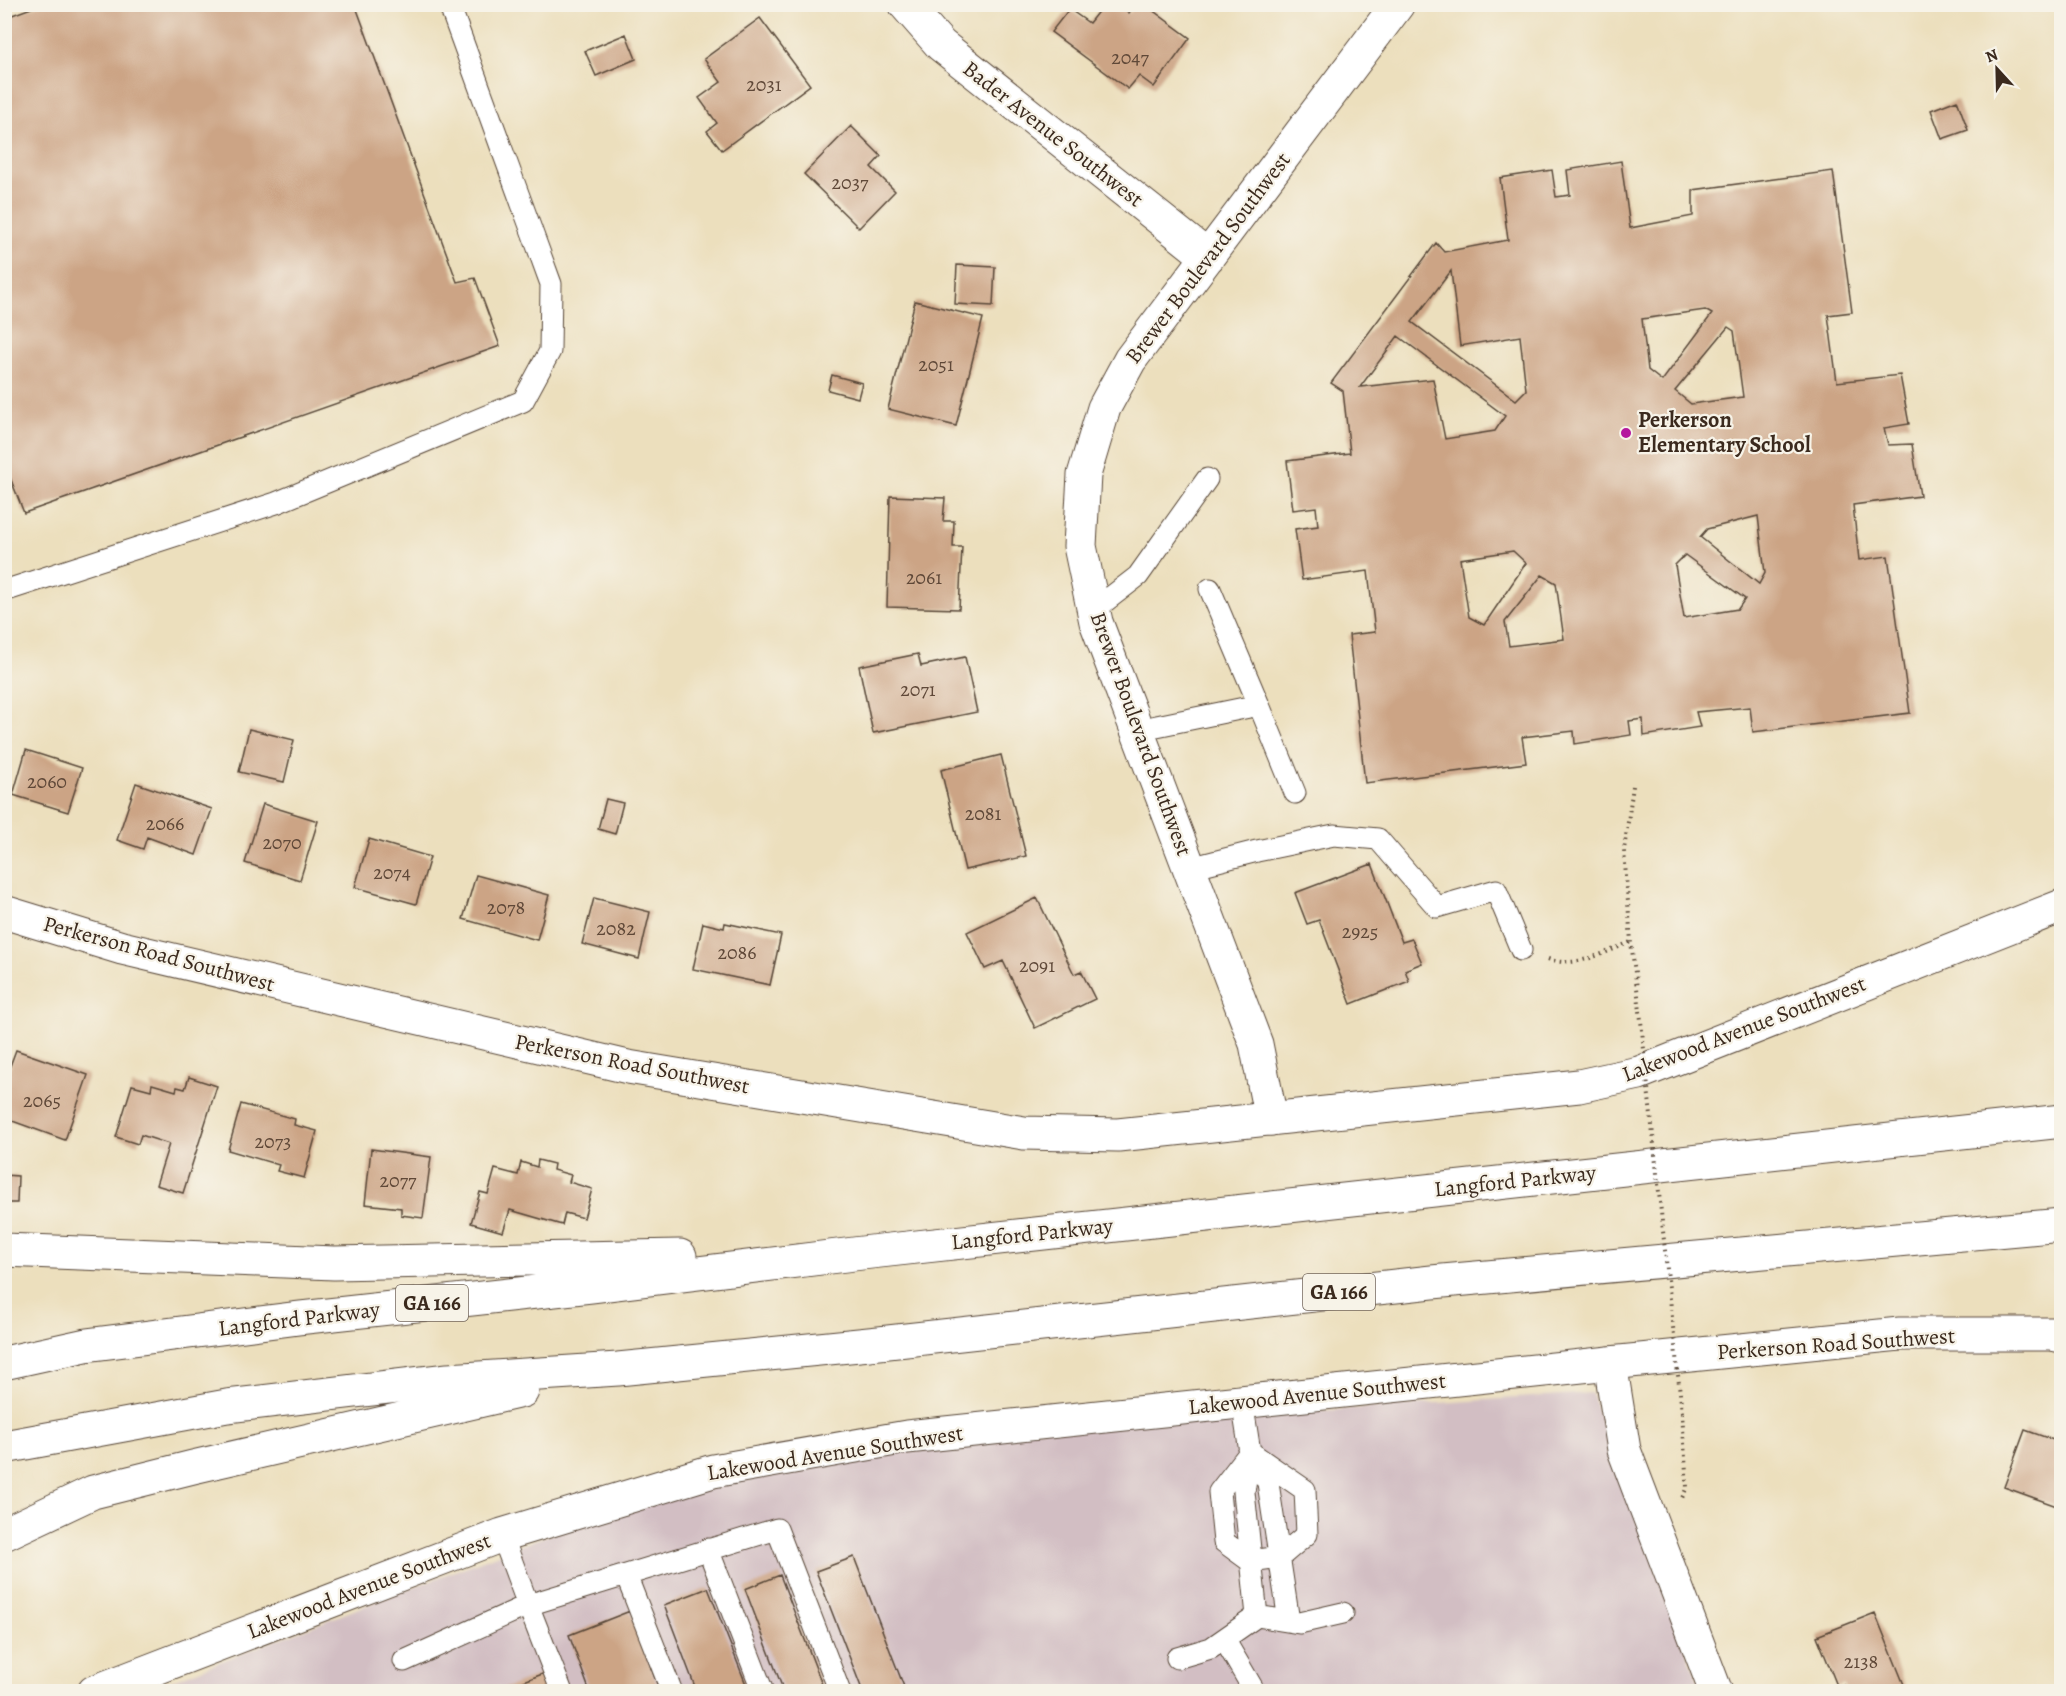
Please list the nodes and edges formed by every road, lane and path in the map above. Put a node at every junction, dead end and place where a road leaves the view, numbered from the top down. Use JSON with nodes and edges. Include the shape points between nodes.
{"nodes":[{"id":1,"x":449,"y":4,"type":"edge"},
{"id":2,"x":906,"y":4,"type":"edge"},
{"id":3,"x":1398,"y":4,"type":"edge"},
{"id":4,"x":1208,"y":257,"type":"junction"},
{"id":5,"x":1207,"y":479,"type":"dead end"},
{"id":6,"x":1210,"y":589,"type":"dead end"},
{"id":7,"x":4,"y":591,"type":"edge"},
{"id":8,"x":1094,"y":610,"type":"junction"},
{"id":9,"x":1258,"y":705,"type":"junction"},
{"id":10,"x":1137,"y":730,"type":"junction"},
{"id":11,"x":1633,"y":786,"type":"dead end"},
{"id":12,"x":1295,"y":793,"type":"dead end"},
{"id":13,"x":1190,"y":868,"type":"junction"},
{"id":14,"x":2061,"y":906,"type":"edge"},
{"id":15,"x":4,"y":912,"type":"edge"},
{"id":16,"x":1631,"y":942,"type":"junction"},
{"id":17,"x":1521,"y":950,"type":"joint"},
{"id":18,"x":1271,"y":1119,"type":"junction"},
{"id":19,"x":2061,"y":1121,"type":"edge"},
{"id":20,"x":2061,"y":1225,"type":"edge"},
{"id":21,"x":4,"y":1250,"type":"edge"},
{"id":22,"x":862,"y":1252,"type":"junction"},
{"id":23,"x":2061,"y":1336,"type":"edge"},
{"id":24,"x":4,"y":1363,"type":"edge"},
{"id":25,"x":1610,"y":1363,"type":"junction"},
{"id":26,"x":618,"y":1369,"type":"junction"},
{"id":27,"x":1242,"y":1401,"type":"junction"},
{"id":28,"x":4,"y":1447,"type":"edge"},
{"id":29,"x":1250,"y":1452,"type":"junction"},
{"id":30,"x":1687,"y":1487,"type":"dead end"},
{"id":31,"x":4,"y":1534,"type":"edge"},
{"id":32,"x":502,"y":1535,"type":"junction"},
{"id":33,"x":708,"y":1549,"type":"junction"},
{"id":34,"x":1280,"y":1557,"type":"junction"},
{"id":35,"x":1250,"y":1561,"type":"junction"},
{"id":36,"x":626,"y":1575,"type":"junction"},
{"id":37,"x":528,"y":1605,"type":"junction"},
{"id":38,"x":1343,"y":1613,"type":"dead end"},
{"id":39,"x":1257,"y":1616,"type":"junction"},
{"id":40,"x":1289,"y":1621,"type":"junction"},
{"id":41,"x":1224,"y":1639,"type":"junction"},
{"id":42,"x":1177,"y":1658,"type":"dead end"},
{"id":43,"x":404,"y":1661,"type":"dead end"},
{"id":44,"x":94,"y":1692,"type":"edge"},
{"id":45,"x":562,"y":1692,"type":"edge"},
{"id":46,"x":672,"y":1692,"type":"edge"},
{"id":47,"x":763,"y":1692,"type":"edge"},
{"id":48,"x":840,"y":1692,"type":"edge"},
{"id":49,"x":1255,"y":1692,"type":"edge"},
{"id":50,"x":1716,"y":1692,"type":"edge"}],
"edges":[{"from":1,"to":7,"type":"lane","via":[[551,284],[550,351],[523,401],[276,503]]},
{"from":2,"to":4,"type":"main road","name":"Bader Avenue Southwest","via":[[941,45]]},
{"from":3,"to":4,"type":"main road","name":"Brewer Boulevard Southwest"},
{"from":4,"to":8,"type":"main road","name":"Brewer Boulevard Southwest","via":[[1130,360],[1104,408],[1084,475],[1080,546]]},
{"from":5,"to":8,"type":"lane","via":[[1138,576]]},
{"from":6,"to":9,"type":"lane"},
{"from":8,"to":10,"type":"main road","name":"Brewer Boulevard Southwest"},
{"from":9,"to":10,"type":"lane"},
{"from":9,"to":12,"type":"lane"},
{"from":10,"to":13,"type":"main road","name":"Brewer Boulevard Southwest"},
{"from":11,"to":16,"type":"path","via":[[1624,850]]},
{"from":13,"to":17,"type":"lane","via":[[1334,835],[1378,839],[1437,908],[1496,890]]},
{"from":13,"to":18,"type":"main road","name":"Brewer Boulevard Southwest","via":[[1256,1044]]},
{"from":14,"to":18,"type":"main road","name":"Lakewood Avenue Southwest","via":[[1639,1072],[1579,1086]]},
{"from":15,"to":18,"type":"main road","name":"Perkerson Road Southwest","via":[[122,948],[628,1067],[1024,1133],[1118,1135]]},
{"from":16,"to":17,"type":"path","via":[[1569,963]]},
{"from":16,"to":30,"type":"path","bridge":true},
{"from":19,"to":22,"type":"main road","name":"Langford Parkway","number":"GA 166"},
{"from":20,"to":26,"type":"main road","number":"GA 166","via":[[1432,1282]]},
{"from":21,"to":22,"type":"main road","via":[[334,1263]]},
{"from":22,"to":24,"type":"main road","name":"Langford Parkway","number":"GA 166","via":[[86,1345]]},
{"from":23,"to":25,"type":"main road","name":"Perkerson Road Southwest","via":[[1900,1334]]},
{"from":25,"to":27,"type":"main road","name":"Lakewood Avenue Southwest"},
{"from":25,"to":50,"type":"main road","via":[[1624,1450]]},
{"from":26,"to":28,"type":"main road","number":"GA 166","via":[[448,1380],[227,1406]]},
{"from":26,"to":31,"type":"main road","via":[[93,1492]]},
{"from":27,"to":29,"type":"lane"},
{"from":27,"to":32,"type":"main road","name":"Lakewood Avenue Southwest","via":[[907,1437],[713,1471]]},
{"from":29,"to":34,"type":"lane","via":[[1268,1483]]},
{"from":29,"to":34,"type":"lane","via":[[1305,1490],[1307,1534]]},
{"from":29,"to":35,"type":"lane","via":[[1219,1491],[1224,1542]]},
{"from":32,"to":37,"type":"lane"},
{"from":32,"to":44,"type":"main road","name":"Lakewood Avenue Southwest"},
{"from":33,"to":36,"type":"lane"},
{"from":33,"to":47,"type":"lane"},
{"from":33,"to":48,"type":"lane","via":[[777,1529]]},
{"from":34,"to":35,"type":"lane"},
{"from":34,"to":40,"type":"lane"},
{"from":35,"to":39,"type":"lane"},
{"from":36,"to":37,"type":"lane"},
{"from":36,"to":46,"type":"lane"},
{"from":37,"to":43,"type":"lane"},
{"from":37,"to":45,"type":"lane"},
{"from":38,"to":40,"type":"lane","via":[[1299,1623]]},
{"from":39,"to":40,"type":"lane"},
{"from":39,"to":41,"type":"lane"},
{"from":41,"to":42,"type":"lane","via":[[1211,1648]]},
{"from":41,"to":49,"type":"lane"}]}
